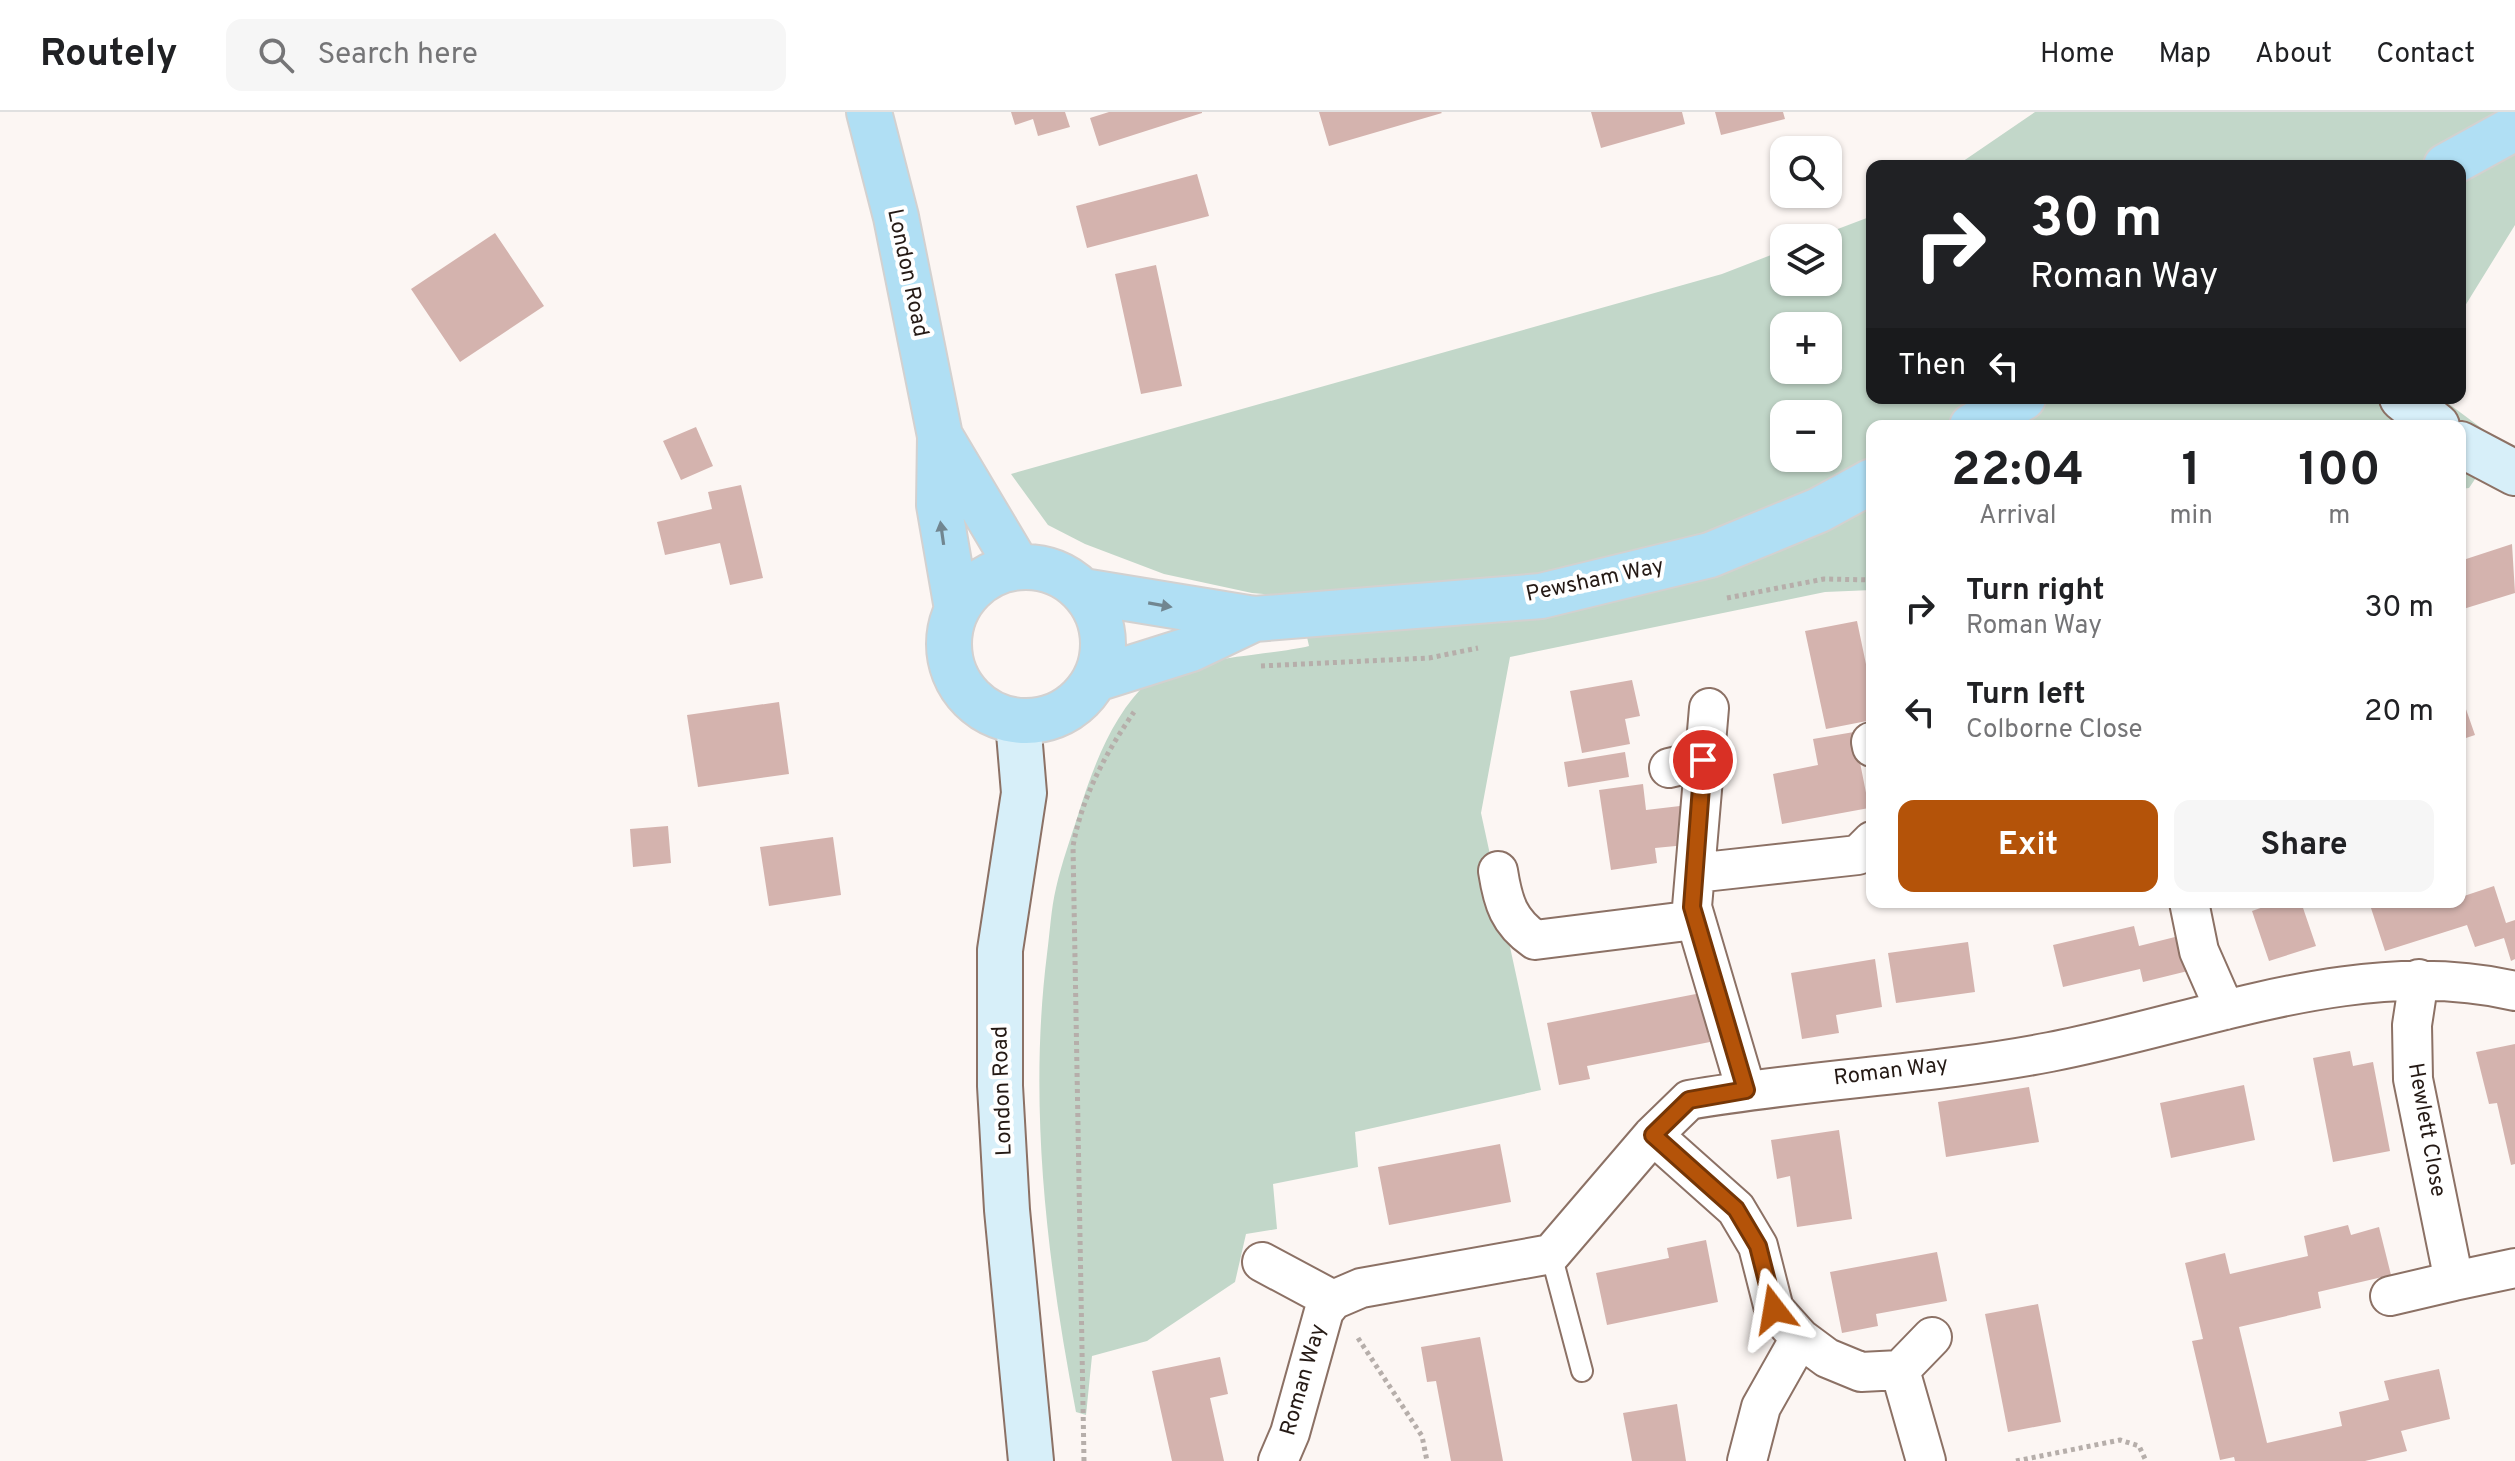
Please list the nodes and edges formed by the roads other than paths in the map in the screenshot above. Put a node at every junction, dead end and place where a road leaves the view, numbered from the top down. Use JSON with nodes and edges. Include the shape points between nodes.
{"nodes":[{"id":1,"x":869,"y":112,"type":"edge"},
{"id":2,"x":2515,"y":128,"type":"edge"},
{"id":3,"x":2457,"y":160,"type":"edge"},
{"id":4,"x":2012,"y":404,"type":"edge"},
{"id":5,"x":2410,"y":404,"type":"edge"},
{"id":6,"x":1983,"y":420,"type":"edge"},
{"id":7,"x":2430,"y":420,"type":"edge"},
{"id":8,"x":940,"y":436,"type":"junction"},
{"id":9,"x":2466,"y":447,"type":"edge"},
{"id":10,"x":2515,"y":473,"type":"edge"},
{"id":11,"x":1866,"y":484,"type":"edge"},
{"id":12,"x":1018,"y":567,"type":"junction"},
{"id":13,"x":1083,"y":591,"type":"junction"},
{"id":14,"x":957,"y":609,"type":"junction"},
{"id":15,"x":1254,"y":619,"type":"junction"},
{"id":16,"x":1096,"y":679,"type":"junction"},
{"id":17,"x":1709,"y":708,"type":"dead end"},
{"id":18,"x":1018,"y":721,"type":"junction"},
{"id":19,"x":1866,"y":847,"type":"edge"},
{"id":20,"x":1498,"y":871,"type":"dead end"},
{"id":21,"x":1695,"y":873,"type":"junction"},
{"id":22,"x":2190,"y":908,"type":"edge"},
{"id":23,"x":1695,"y":920,"type":"junction"},
{"id":24,"x":2419,"y":979,"type":"junction"},
{"id":25,"x":2515,"y":991,"type":"edge"},
{"id":26,"x":2225,"y":1010,"type":"junction"},
{"id":27,"x":1746,"y":1090,"type":"junction"},
{"id":28,"x":1653,"y":1135,"type":"junction"},
{"id":29,"x":1551,"y":1254,"type":"junction"},
{"id":30,"x":1262,"y":1262,"type":"dead end"},
{"id":31,"x":2515,"y":1268,"type":"edge"},
{"id":32,"x":2454,"y":1281,"type":"junction"},
{"id":33,"x":2390,"y":1296,"type":"dead end"},
{"id":34,"x":1333,"y":1300,"type":"junction"},
{"id":35,"x":1932,"y":1337,"type":"dead end"},
{"id":36,"x":1800,"y":1338,"type":"junction"},
{"id":37,"x":1900,"y":1370,"type":"junction"},
{"id":38,"x":1582,"y":1371,"type":"dead end"},
{"id":39,"x":1031,"y":1461,"type":"edge"},
{"id":40,"x":1278,"y":1461,"type":"edge"},
{"id":41,"x":1747,"y":1461,"type":"edge"},
{"id":42,"x":1926,"y":1461,"type":"edge"}],
"edges":[{"from":1,"to":8,"type":"main road","name":"London Road"},
{"from":2,"to":3,"type":"main road"},
{"from":4,"to":6,"type":"main road"},
{"from":5,"to":7,"type":"street"},
{"from":8,"to":12,"type":"main road","name":"London Road"},
{"from":14,"to":8,"type":"main road","name":"London Road","one_way":true,"via":[[939,505]]},
{"from":9,"to":10,"type":"street"},
{"from":11,"to":15,"type":"main road","name":"Pewsham Way","via":[[1819,510],[1710,555],[1541,596]]},
{"from":12,"to":13,"type":"main road","via":[[1042,568]]},
{"from":12,"to":14,"type":"main road","via":[[976,584]]},
{"from":13,"to":15,"type":"main road","name":"Pewsham Way","one_way":true},
{"from":13,"to":16,"type":"main road","via":[[1103,633]]},
{"from":14,"to":18,"type":"main road","name":"London Road","via":[[950,655],[958,679],[983,707]]},
{"from":15,"to":16,"type":"main road","name":"Pewsham Way","via":[[1191,649]]},
{"from":16,"to":18,"type":"main road","via":[[1082,699],[1063,712]]},
{"from":17,"to":21,"type":"street","via":[[1686,764]]},
{"from":18,"to":39,"type":"street","name":"London Road","via":[[1024,793],[1000,950],[1000,1086]]},
{"from":19,"to":21,"type":"street","via":[[1858,855]]},
{"from":20,"to":23,"type":"street","via":[[1503,903],[1516,927],[1535,940]]},
{"from":21,"to":23,"type":"street"},
{"from":22,"to":26,"type":"street","via":[[2199,951]]},
{"from":23,"to":27,"type":"street"},
{"from":24,"to":25,"type":"street","name":"Roman Way"},
{"from":24,"to":26,"type":"street","name":"Roman Way"},
{"from":24,"to":32,"type":"street","name":"Hewlett Close","via":[[2412,1025],[2413,1079]]},
{"from":26,"to":27,"type":"street","name":"Roman Way","via":[[2047,1053]]},
{"from":27,"to":28,"type":"street","name":"Roman Way","via":[[1689,1100]]},
{"from":28,"to":29,"type":"street","name":"Roman Way"},
{"from":28,"to":36,"type":"street","via":[[1736,1209],[1758,1246],[1774,1309]]},
{"from":29,"to":34,"type":"street","name":"Roman Way","via":[[1361,1288]]},
{"from":29,"to":38,"type":"lane"},
{"from":30,"to":34,"type":"street","name":"Roman Way"},
{"from":31,"to":32,"type":"street"},
{"from":32,"to":33,"type":"street"},
{"from":34,"to":40,"type":"street","name":"Roman Way","via":[[1320,1321]]},
{"from":35,"to":37,"type":"street"},
{"from":36,"to":37,"type":"street","via":[[1827,1358],[1861,1372]]},
{"from":36,"to":41,"type":"street","via":[[1761,1407]]},
{"from":37,"to":42,"type":"street"}]}
